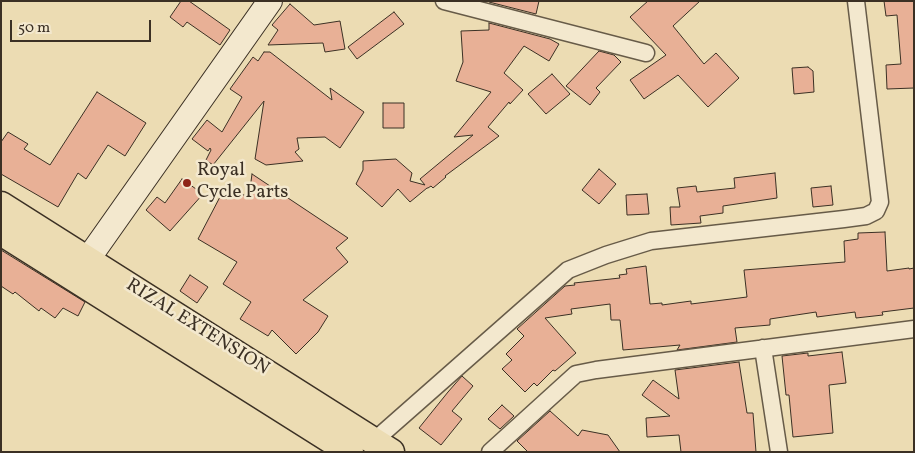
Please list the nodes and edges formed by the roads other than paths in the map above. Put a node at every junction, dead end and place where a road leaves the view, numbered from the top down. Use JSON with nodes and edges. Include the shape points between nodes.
{"nodes":[{"id":1,"x":270,"y":1,"type":"edge"},
{"id":2,"x":444,"y":1,"type":"edge"},
{"id":3,"x":856,"y":1,"type":"edge"},
{"id":4,"x":646,"y":53,"type":"dead end"},
{"id":5,"x":1,"y":205,"type":"edge"},
{"id":6,"x":1,"y":232,"type":"edge"},
{"id":7,"x":82,"y":269,"type":"junction"},
{"id":8,"x":914,"y":329,"type":"edge"},
{"id":9,"x":763,"y":348,"type":"junction"},
{"id":10,"x":383,"y":446,"type":"edge"},
{"id":11,"x":350,"y":452,"type":"edge"},
{"id":12,"x":490,"y":452,"type":"edge"},
{"id":13,"x":780,"y":452,"type":"edge"}],
"edges":[{"from":1,"to":7,"type":"street"},
{"from":2,"to":4,"type":"street"},
{"from":3,"to":10,"type":"street","via":[[880,202],[876,212],[844,219],[651,241],[568,270]]},
{"from":5,"to":7,"type":"main road","name":"RIZAL EXTENSION"},
{"from":6,"to":7,"type":"main road","name":"RIZAL EXTENSION"},
{"from":7,"to":10,"type":"main road","name":"RIZAL EXTENSION"},
{"from":7,"to":11,"type":"main road","name":"RIZAL EXTENSION"},
{"from":8,"to":9,"type":"street"},
{"from":9,"to":12,"type":"street","via":[[576,374]]},
{"from":9,"to":13,"type":"street"}]}
